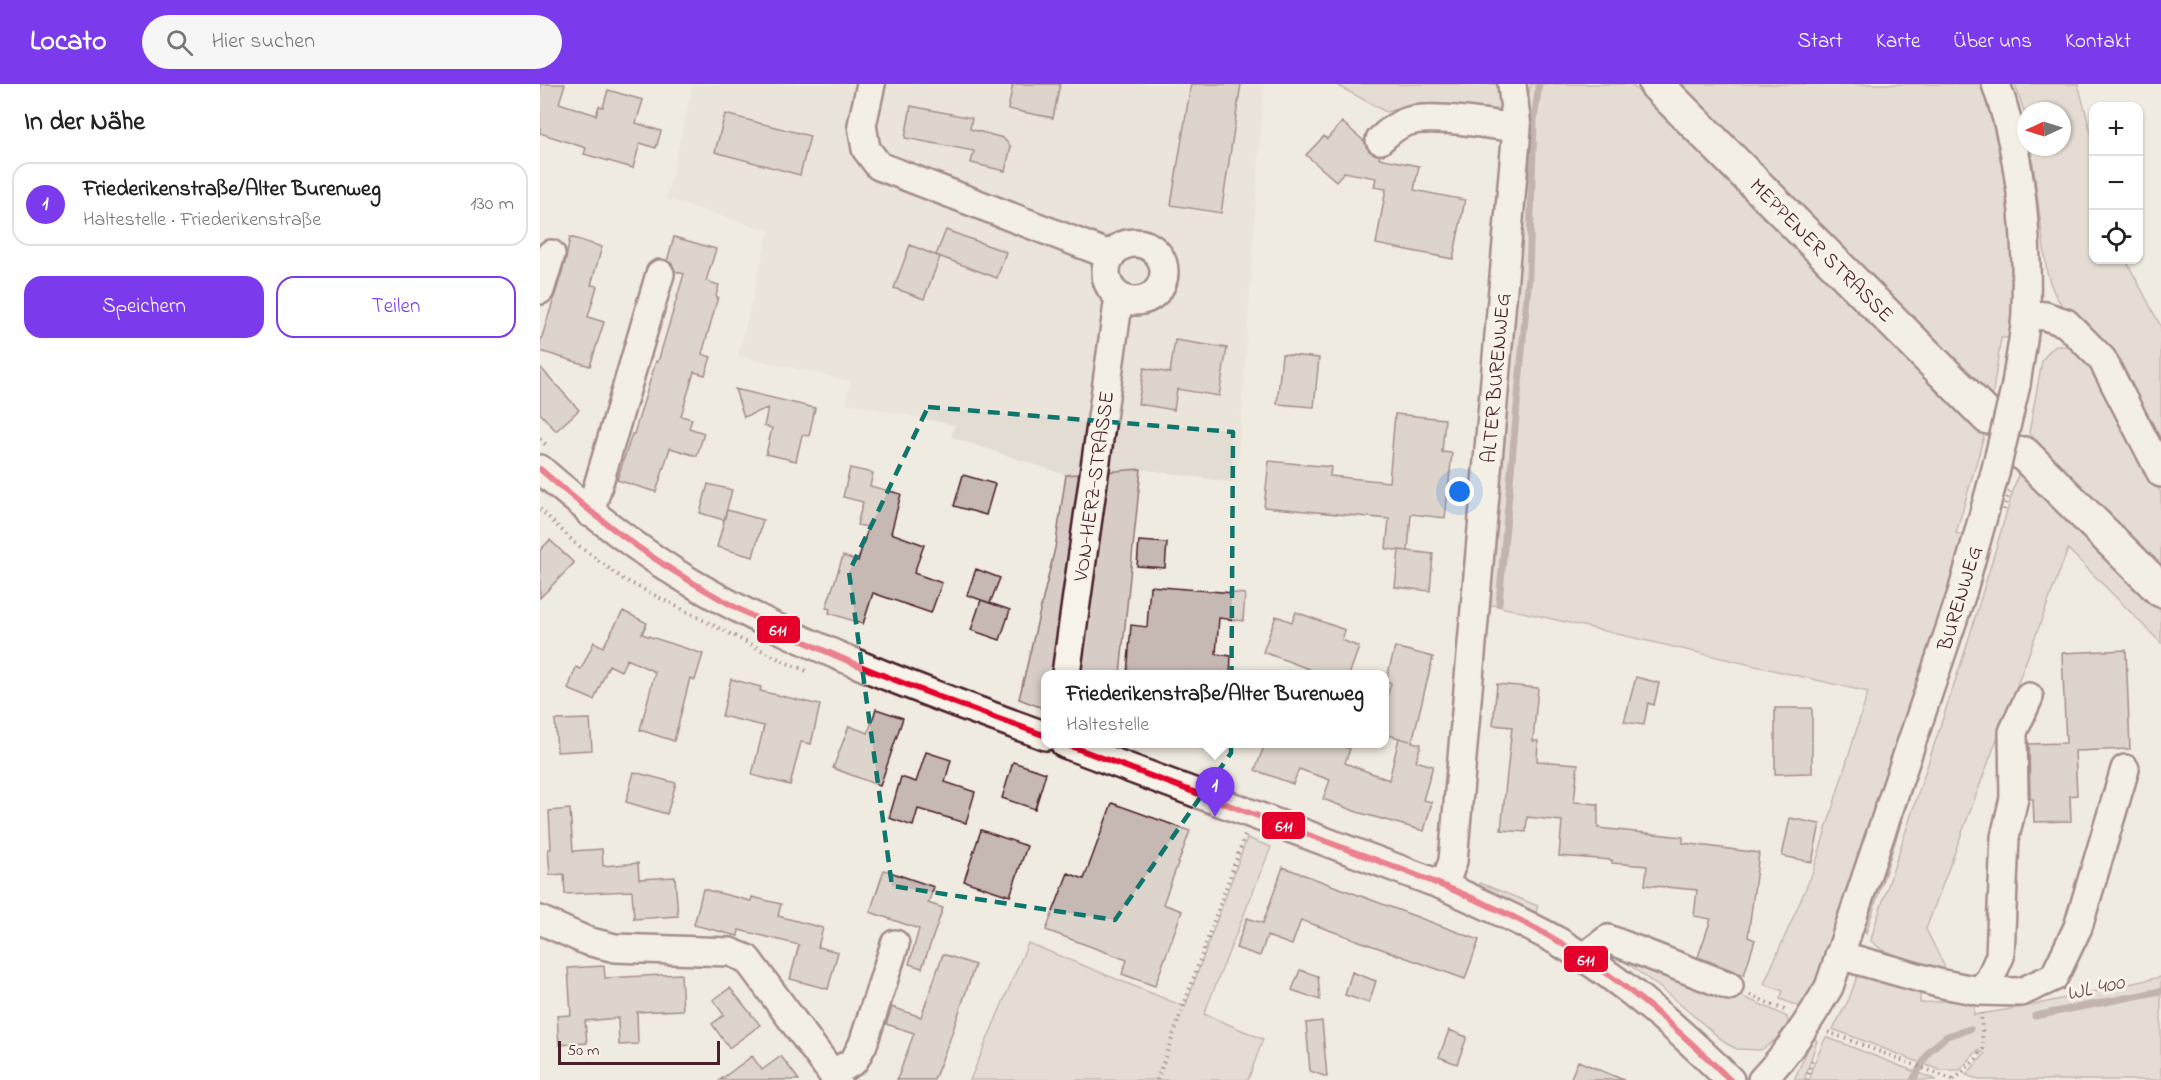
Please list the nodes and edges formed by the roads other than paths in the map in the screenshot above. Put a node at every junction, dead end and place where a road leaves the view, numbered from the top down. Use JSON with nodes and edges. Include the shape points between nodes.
{"nodes":[{"id":1,"x":871,"y":84,"type":"edge"},
{"id":2,"x":1512,"y":84,"type":"edge"},
{"id":3,"x":1656,"y":84,"type":"edge"},
{"id":4,"x":1996,"y":84,"type":"edge"},
{"id":5,"x":1517,"y":128,"type":"junction"},
{"id":6,"x":1380,"y":140,"type":"dead end"},
{"id":7,"x":551,"y":254,"type":"dead end"},
{"id":8,"x":1110,"y":255,"type":"junction"},
{"id":9,"x":660,"y":274,"type":"dead end"},
{"id":10,"x":540,"y":290,"type":"edge"},
{"id":11,"x":1119,"y":297,"type":"junction"},
{"id":12,"x":2026,"y":314,"type":"junction"},
{"id":13,"x":1988,"y":417,"type":"dead end"},
{"id":14,"x":2024,"y":454,"type":"dead end"},
{"id":15,"x":544,"y":458,"type":"edge"},
{"id":16,"x":2161,"y":473,"type":"edge"},
{"id":17,"x":590,"y":513,"type":"junction"},
{"id":18,"x":2161,"y":590,"type":"edge"},
{"id":19,"x":1067,"y":670,"type":"edge"},
{"id":20,"x":2029,"y":697,"type":"dead end"},
{"id":21,"x":1041,"y":729,"type":"edge"},
{"id":22,"x":1077,"y":748,"type":"edge"},
{"id":23,"x":2126,"y":769,"type":"dead end"},
{"id":24,"x":1444,"y":886,"type":"junction"},
{"id":25,"x":540,"y":920,"type":"edge"},
{"id":26,"x":895,"y":944,"type":"dead end"},
{"id":27,"x":1839,"y":955,"type":"junction"},
{"id":28,"x":1583,"y":958,"type":"junction"},
{"id":29,"x":1729,"y":986,"type":"road end"},
{"id":30,"x":1979,"y":991,"type":"junction"},
{"id":31,"x":834,"y":1077,"type":"edge"},
{"id":32,"x":1730,"y":1080,"type":"edge"},
{"id":33,"x":1762,"y":1080,"type":"edge"}],
"edges":[{"from":1,"to":8,"type":"street","via":[[862,125],[866,149],[879,166]]},
{"from":2,"to":5,"type":"street","name":"ALTER BURENWEG"},
{"from":3,"to":13,"type":"main road","name":"MEPPENER STRASSE"},
{"from":4,"to":12,"type":"street","name":"BURENWEG","via":[[2007,115],[2023,209]]},
{"from":5,"to":6,"type":"street","via":[[1417,119],[1399,125]]},
{"from":5,"to":24,"type":"street","name":"ALTER BURENWEG","via":[[1453,861]]},
{"from":7,"to":10,"type":"street"},
{"from":8,"to":11,"type":"street","via":[[1105,273],[1112,291]]},
{"from":8,"to":11,"type":"street","via":[[1126,243],[1146,244],[1154,249],[1164,266],[1161,286],[1147,299],[1128,301]]},
{"from":9,"to":17,"type":"street"},
{"from":11,"to":19,"type":"street","name":"VON-HERZ-STRASSE"},
{"from":12,"to":16,"type":"street","via":[[2067,323],[2102,359]]},
{"from":12,"to":27,"type":"street","name":"BURENWEG","bridge":true,"via":[[2016,386],[1962,593]]},
{"from":14,"to":18,"type":"main road"},
{"from":15,"to":17,"type":"street"},
{"from":17,"to":21,"type":"street","via":[[691,582],[784,632],[898,681]]},
{"from":20,"to":30,"type":"street","via":[[2013,732],[2014,798],[2005,837],[2000,956],[1990,979]]},
{"from":22,"to":24,"type":"street"},
{"from":23,"to":30,"type":"street","via":[[2078,927],[2054,977],[2021,992]]},
{"from":24,"to":28,"type":"street","via":[[1503,913]]},
{"from":25,"to":31,"type":"street","via":[[587,941],[615,948],[730,952],[747,959]]},
{"from":26,"to":31,"type":"street","via":[[863,1044],[854,1061]]},
{"from":27,"to":30,"type":"street"},
{"from":27,"to":33,"type":"street","name":"BURENWEG","via":[[1828,987],[1809,1021]]},
{"from":28,"to":29,"type":"street","via":[[1608,939]]},
{"from":28,"to":32,"type":"street","via":[[1672,1024]]}]}
